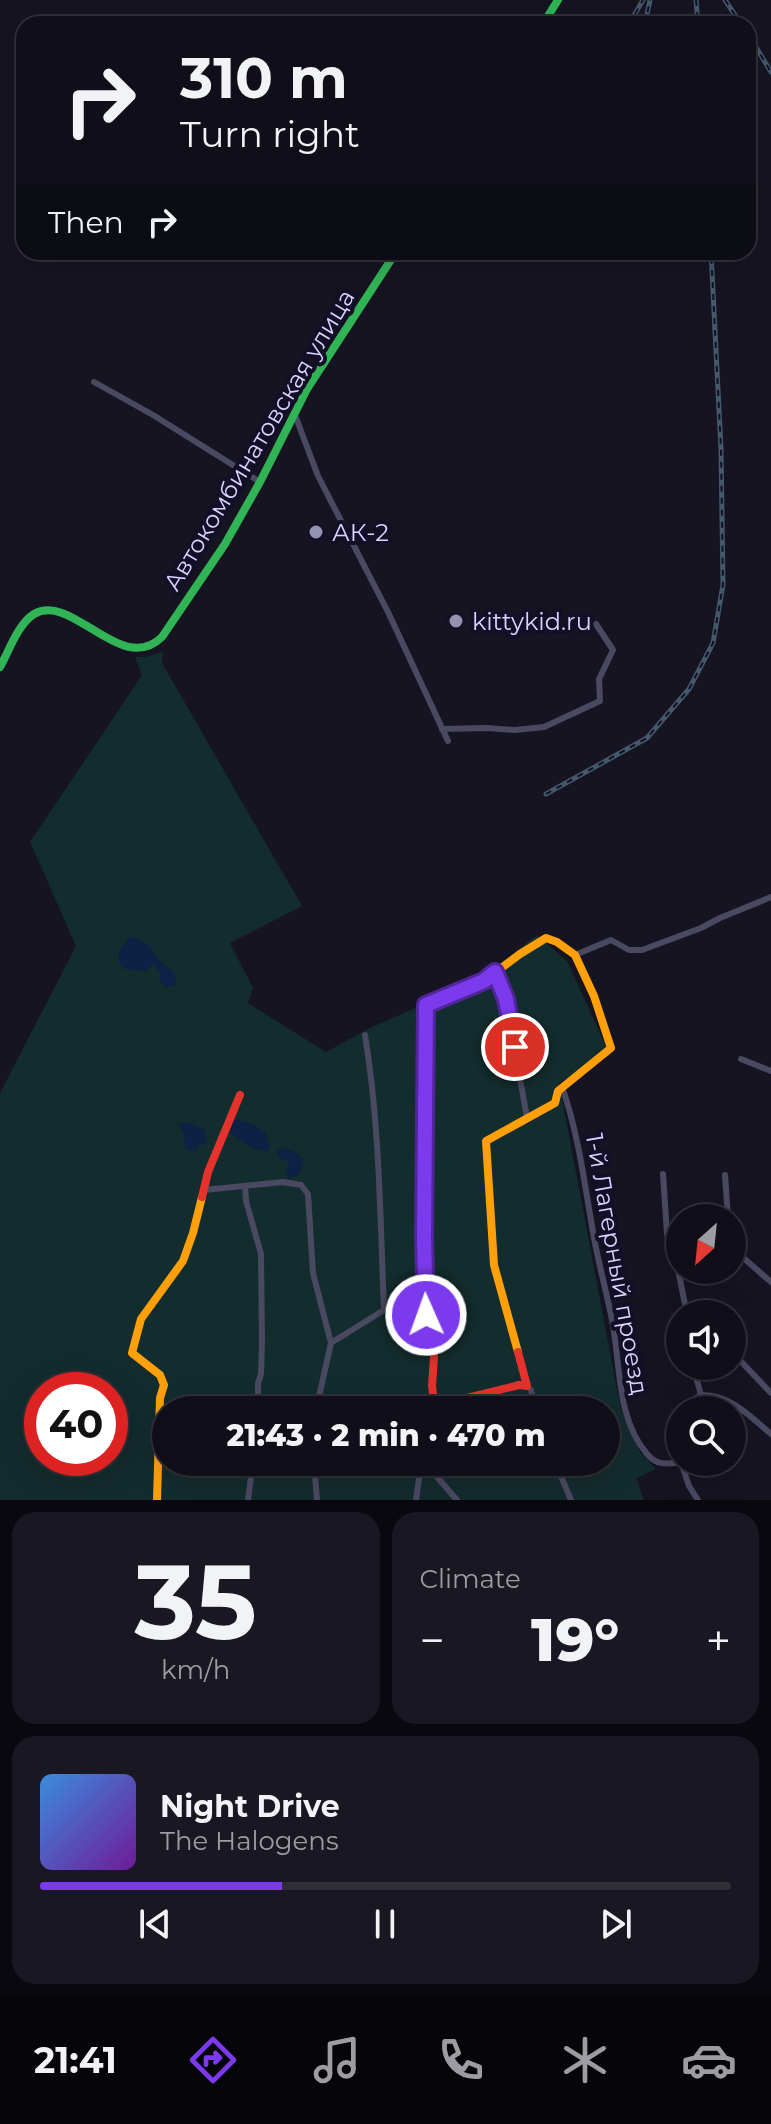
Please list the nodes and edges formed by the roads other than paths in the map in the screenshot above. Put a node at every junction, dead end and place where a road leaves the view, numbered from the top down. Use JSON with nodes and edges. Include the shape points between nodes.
{"nodes":[{"id":1,"x":391,"y":260,"type":"edge"},
{"id":2,"x":94,"y":382,"type":"dead end"},
{"id":3,"x":295,"y":415,"type":"junction"},
{"id":4,"x":260,"y":482,"type":"junction"},
{"id":5,"x":596,"y":624,"type":"dead end"},
{"id":6,"x":0,"y":667,"type":"edge"},
{"id":7,"x":442,"y":729,"type":"junction"},
{"id":8,"x":448,"y":741,"type":"dead end"},
{"id":9,"x":771,"y":897,"type":"edge"},
{"id":10,"x":575,"y":955,"type":"junction"},
{"id":11,"x":495,"y":972,"type":"junction"},
{"id":12,"x":365,"y":1035,"type":"dead end"},
{"id":13,"x":741,"y":1059,"type":"dead end"},
{"id":14,"x":771,"y":1071,"type":"edge"},
{"id":15,"x":562,"y":1087,"type":"junction"},
{"id":16,"x":240,"y":1095,"type":"dead end"},
{"id":17,"x":527,"y":1118,"type":"junction"},
{"id":18,"x":663,"y":1174,"type":"dead end"},
{"id":19,"x":725,"y":1175,"type":"dead end"},
{"id":20,"x":245,"y":1186,"type":"junction"},
{"id":21,"x":204,"y":1190,"type":"junction"},
{"id":22,"x":727,"y":1204,"type":"edge"},
{"id":23,"x":746,"y":1260,"type":"edge"},
{"id":24,"x":771,"y":1282,"type":"edge"},
{"id":25,"x":684,"y":1300,"type":"edge"},
{"id":26,"x":331,"y":1343,"type":"junction"},
{"id":27,"x":746,"y":1367,"type":"edge"},
{"id":28,"x":697,"y":1380,"type":"edge"},
{"id":29,"x":529,"y":1388,"type":"junction"},
{"id":30,"x":771,"y":1393,"type":"edge"},
{"id":31,"x":701,"y":1395,"type":"joint"},
{"id":32,"x":258,"y":1396,"type":"edge"},
{"id":33,"x":319,"y":1396,"type":"edge"},
{"id":34,"x":434,"y":1396,"type":"edge"},
{"id":35,"x":475,"y":1396,"type":"edge"},
{"id":36,"x":531,"y":1396,"type":"edge"},
{"id":37,"x":770,"y":1431,"type":"edge"},
{"id":38,"x":666,"y":1465,"type":"edge"},
{"id":39,"x":251,"y":1476,"type":"edge"},
{"id":40,"x":315,"y":1476,"type":"edge"},
{"id":41,"x":420,"y":1476,"type":"edge"},
{"id":42,"x":436,"y":1476,"type":"edge"},
{"id":43,"x":561,"y":1476,"type":"edge"},
{"id":44,"x":686,"y":1476,"type":"edge"},
{"id":45,"x":157,"y":1500,"type":"edge"},
{"id":46,"x":248,"y":1500,"type":"edge"},
{"id":47,"x":317,"y":1500,"type":"edge"},
{"id":48,"x":416,"y":1500,"type":"edge"},
{"id":49,"x":457,"y":1500,"type":"edge"},
{"id":50,"x":571,"y":1500,"type":"edge"},
{"id":51,"x":698,"y":1500,"type":"edge"}],
"edges":[{"from":1,"to":3,"type":"street","name":"Автокомбинатовская улица"},
{"from":2,"to":4,"type":"street"},
{"from":3,"to":4,"type":"street","name":"Автокомбинатовская улица"},
{"from":3,"to":7,"type":"street","via":[[318,476]]},
{"from":4,"to":6,"type":"street","name":"Автокомбинатовская улица","via":[[225,544],[156,643],[129,647],[46,610],[27,621]]},
{"from":5,"to":7,"type":"street","via":[[613,650],[599,679],[600,701],[544,727]]},
{"from":7,"to":8,"type":"street"},
{"from":9,"to":10,"type":"street","via":[[642,950],[611,940]]},
{"from":10,"to":11,"type":"street","via":[[546,938]]},
{"from":10,"to":15,"type":"street","via":[[611,1048]]},
{"from":11,"to":17,"type":"street","via":[[506,999]]},
{"from":11,"to":34,"type":"street","via":[[426,1005],[424,1237]]},
{"from":12,"to":26,"type":"street","via":[[381,1195],[384,1310]]},
{"from":13,"to":14,"type":"street"},
{"from":15,"to":17,"type":"street","via":[[555,1103]]},
{"from":15,"to":38,"type":"street","name":"1-й Лагерный проезд","via":[[578,1141],[623,1405],[649,1456]]},
{"from":16,"to":21,"type":"street"},
{"from":17,"to":29,"type":"street","via":[[486,1141],[494,1265]]},
{"from":18,"to":25,"type":"street","via":[[667,1234]]},
{"from":19,"to":22,"type":"street"},
{"from":20,"to":21,"type":"street"},
{"from":20,"to":26,"type":"street","via":[[283,1182],[301,1185],[308,1194],[313,1273]]},
{"from":20,"to":32,"type":"street","via":[[261,1254]]},
{"from":21,"to":45,"type":"street","via":[[183,1261],[141,1319],[132,1353],[160,1375],[164,1385]]},
{"from":23,"to":24,"type":"street"},
{"from":26,"to":33,"type":"street"},
{"from":27,"to":30,"type":"street"},
{"from":28,"to":31,"type":"street"},
{"from":29,"to":35,"type":"street","via":[[519,1385]]},
{"from":29,"to":36,"type":"street"},
{"from":31,"to":37,"type":"street","via":[[726,1399]]},
{"from":39,"to":46,"type":"street"},
{"from":40,"to":47,"type":"street"},
{"from":41,"to":48,"type":"street"},
{"from":42,"to":49,"type":"street"},
{"from":43,"to":50,"type":"street"},
{"from":44,"to":51,"type":"street"}]}
